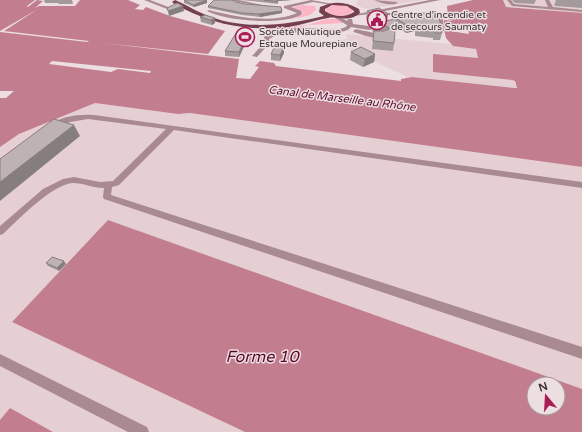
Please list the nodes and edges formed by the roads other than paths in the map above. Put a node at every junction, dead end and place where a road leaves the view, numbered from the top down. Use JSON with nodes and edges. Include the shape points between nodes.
{"nodes":[{"id":1,"x":146,"y":0,"type":"edge"},
{"id":2,"x":168,"y":0,"type":"edge"},
{"id":3,"x":231,"y":0,"type":"edge"},
{"id":4,"x":346,"y":0,"type":"edge"},
{"id":5,"x":376,"y":0,"type":"edge"},
{"id":6,"x":408,"y":0,"type":"edge"},
{"id":7,"x":438,"y":0,"type":"edge"},
{"id":8,"x":509,"y":0,"type":"edge"},
{"id":9,"x":536,"y":0,"type":"edge"},
{"id":10,"x":547,"y":0,"type":"edge"},
{"id":11,"x":175,"y":2,"type":"junction"},
{"id":12,"x":315,"y":2,"type":"edge"},
{"id":13,"x":338,"y":3,"type":"junction"},
{"id":14,"x":331,"y":4,"type":"junction"},
{"id":15,"x":354,"y":5,"type":"edge"},
{"id":16,"x":274,"y":7,"type":"edge"},
{"id":17,"x":170,"y":8,"type":"edge"},
{"id":18,"x":539,"y":8,"type":"junction"},
{"id":19,"x":552,"y":9,"type":"junction"},
{"id":20,"x":322,"y":10,"type":"junction"},
{"id":21,"x":209,"y":11,"type":"dead end"},
{"id":22,"x":582,"y":11,"type":"edge"},
{"id":23,"x":384,"y":12,"type":"junction"},
{"id":24,"x":329,"y":16,"type":"junction"},
{"id":25,"x":353,"y":16,"type":"junction"},
{"id":26,"x":338,"y":17,"type":"junction"},
{"id":27,"x":418,"y":17,"type":"edge"},
{"id":28,"x":424,"y":17,"type":"edge"},
{"id":29,"x":349,"y":26,"type":"junction"},
{"id":30,"x":442,"y":30,"type":"edge"},
{"id":31,"x":383,"y":36,"type":"edge"},
{"id":32,"x":267,"y":43,"type":"junction"},
{"id":33,"x":281,"y":46,"type":"edge"},
{"id":34,"x":255,"y":56,"type":"dead end"},
{"id":35,"x":172,"y":128,"type":"junction"},
{"id":36,"x":47,"y":131,"type":"edge"},
{"id":37,"x":582,"y":185,"type":"edge"},
{"id":38,"x":108,"y":186,"type":"junction"},
{"id":39,"x":0,"y":231,"type":"edge"},
{"id":40,"x":582,"y":353,"type":"edge"},
{"id":41,"x":0,"y":360,"type":"edge"},
{"id":42,"x":142,"y":432,"type":"edge"}],
"edges":[{"from":1,"to":17,"type":"street"},
{"from":2,"to":11,"type":"main road"},
{"from":3,"to":16,"type":"street"},
{"from":4,"to":13,"type":"main road"},
{"from":5,"to":6,"type":"street","via":[[389,3]]},
{"from":7,"to":23,"type":"street"},
{"from":8,"to":18,"type":"street","via":[[512,5]]},
{"from":9,"to":18,"type":"street"},
{"from":10,"to":19,"type":"street"},
{"from":11,"to":20,"type":"main road","via":[[228,19],[255,23],[293,22],[310,18]]},
{"from":11,"to":24,"type":"main road","via":[[209,19],[254,27],[296,25]]},
{"from":12,"to":14,"type":"street"},
{"from":12,"to":20,"type":"street"},
{"from":12,"to":21,"type":"street","via":[[283,7],[300,14],[285,17],[228,17]]},
{"from":13,"to":14,"type":"main road"},
{"from":13,"to":15,"type":"main road"},
{"from":14,"to":20,"type":"main road"},
{"from":15,"to":23,"type":"street"},
{"from":15,"to":25,"type":"main road","via":[[357,13]]},
{"from":18,"to":19,"type":"street"},
{"from":19,"to":22,"type":"street"},
{"from":20,"to":24,"type":"main road"},
{"from":23,"to":25,"type":"street","via":[[373,11]]},
{"from":23,"to":27,"type":"street"},
{"from":23,"to":29,"type":"street","via":[[384,16],[392,22],[369,28]]},
{"from":24,"to":26,"type":"main road"},
{"from":25,"to":26,"type":"main road"},
{"from":25,"to":29,"type":"street"},
{"from":26,"to":29,"type":"street"},
{"from":28,"to":30,"type":"street","via":[[441,20]]},
{"from":29,"to":31,"type":"street","via":[[370,35]]},
{"from":29,"to":32,"type":"street","via":[[338,31],[279,32],[268,36],[265,41]]},
{"from":32,"to":33,"type":"street"},
{"from":32,"to":34,"type":"street"},
{"from":35,"to":36,"type":"street","via":[[83,116],[61,122]]},
{"from":35,"to":37,"type":"street"},
{"from":35,"to":38,"type":"street","via":[[116,183]]},
{"from":38,"to":39,"type":"street","via":[[74,180],[62,181],[51,187]]},
{"from":38,"to":40,"type":"street","via":[[107,197]]},
{"from":41,"to":42,"type":"street"}]}
